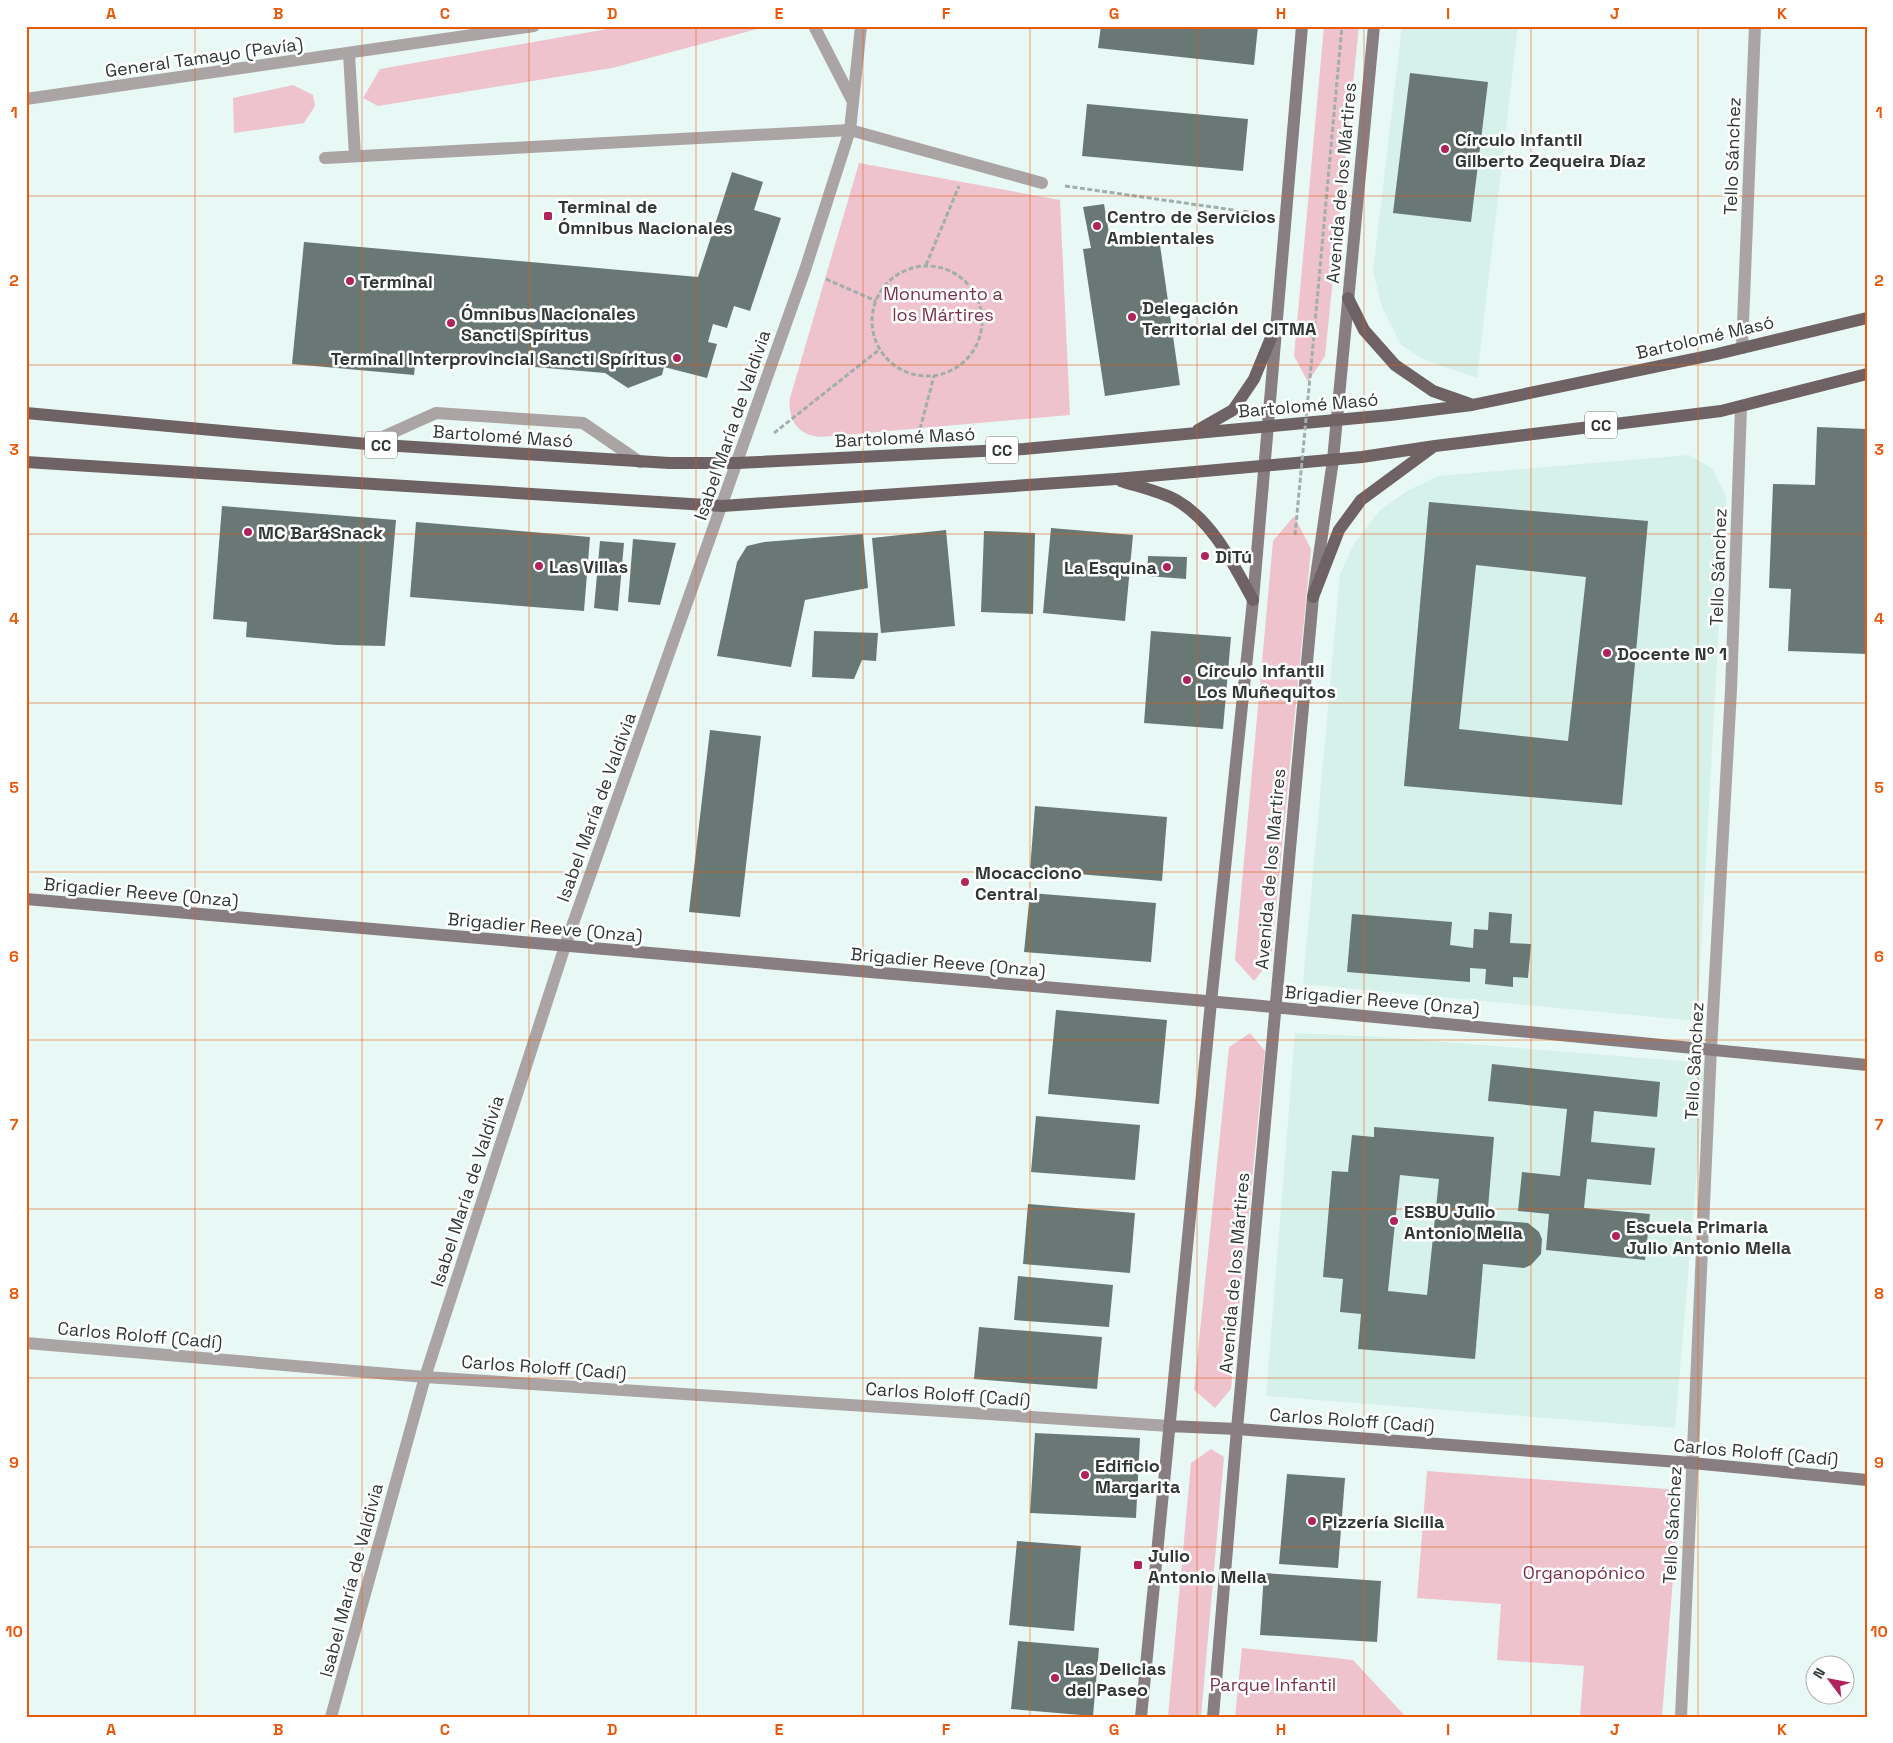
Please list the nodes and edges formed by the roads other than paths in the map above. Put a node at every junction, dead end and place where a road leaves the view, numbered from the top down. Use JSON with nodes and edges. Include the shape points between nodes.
{"nodes":[{"id":1,"x":534,"y":26,"type":"edge"},
{"id":2,"x":814,"y":26,"type":"edge"},
{"id":3,"x":861,"y":26,"type":"edge"},
{"id":4,"x":1302,"y":26,"type":"edge"},
{"id":5,"x":1374,"y":26,"type":"edge"},
{"id":6,"x":1755,"y":26,"type":"edge"},
{"id":7,"x":349,"y":54,"type":"junction"},
{"id":8,"x":26,"y":99,"type":"edge"},
{"id":9,"x":852,"y":100,"type":"junction"},
{"id":10,"x":850,"y":130,"type":"junction"},
{"id":11,"x":355,"y":156,"type":"junction"},
{"id":12,"x":324,"y":158,"type":"dead end"},
{"id":13,"x":1042,"y":183,"type":"road end"},
{"id":14,"x":1348,"y":298,"type":"junction"},
{"id":15,"x":1867,"y":318,"type":"edge"},
{"id":16,"x":1275,"y":328,"type":"junction"},
{"id":17,"x":1742,"y":348,"type":"junction"},
{"id":18,"x":1867,"y":374,"type":"edge"},
{"id":19,"x":1472,"y":405,"type":"junction"},
{"id":20,"x":1741,"y":407,"type":"junction"},
{"id":21,"x":26,"y":413,"type":"edge"},
{"id":22,"x":1337,"y":420,"type":"junction"},
{"id":23,"x":1267,"y":426,"type":"junction"},
{"id":24,"x":1192,"y":434,"type":"junction"},
{"id":25,"x":367,"y":444,"type":"junction"},
{"id":26,"x":1435,"y":446,"type":"junction"},
{"id":27,"x":1333,"y":460,"type":"junction"},
{"id":28,"x":26,"y":462,"type":"edge"},
{"id":29,"x":640,"y":462,"type":"junction"},
{"id":30,"x":737,"y":463,"type":"junction"},
{"id":31,"x":1263,"y":466,"type":"junction"},
{"id":32,"x":1116,"y":479,"type":"junction"},
{"id":33,"x":722,"y":506,"type":"junction"},
{"id":34,"x":1313,"y":597,"type":"junction"},
{"id":35,"x":1253,"y":600,"type":"junction"},
{"id":36,"x":26,"y":899,"type":"edge"},
{"id":37,"x":565,"y":946,"type":"junction"},
{"id":38,"x":1211,"y":1002,"type":"junction"},
{"id":39,"x":1275,"y":1008,"type":"junction"},
{"id":40,"x":1711,"y":1049,"type":"junction"},
{"id":41,"x":1867,"y":1065,"type":"edge"},
{"id":42,"x":26,"y":1343,"type":"edge"},
{"id":43,"x":425,"y":1377,"type":"junction"},
{"id":44,"x":1169,"y":1426,"type":"junction"},
{"id":45,"x":1237,"y":1429,"type":"junction"},
{"id":46,"x":1692,"y":1463,"type":"junction"},
{"id":47,"x":1867,"y":1480,"type":"edge"},
{"id":48,"x":331,"y":1717,"type":"edge"},
{"id":49,"x":1141,"y":1717,"type":"edge"},
{"id":50,"x":1213,"y":1717,"type":"edge"},
{"id":51,"x":1680,"y":1717,"type":"edge"}],
"edges":[{"from":1,"to":7,"type":"street","name":"General Tamayo (Pavía)"},
{"from":2,"to":9,"type":"street"},
{"from":3,"to":9,"type":"street","name":"Isabel María de Valdivia"},
{"from":4,"to":16,"type":"main road"},
{"from":5,"to":14,"type":"main road","name":"Avenida de los Mártires"},
{"from":6,"to":17,"type":"street","name":"Tello Sánchez"},
{"from":7,"to":8,"type":"street","name":"General Tamayo (Pavía)"},
{"from":7,"to":11,"type":"street"},
{"from":9,"to":10,"type":"street","name":"Isabel María de Valdivia"},
{"from":10,"to":11,"type":"street"},
{"from":10,"to":13,"type":"street"},
{"from":10,"to":30,"type":"street","name":"Isabel María de Valdivia"},
{"from":11,"to":12,"type":"street"},
{"from":14,"to":19,"type":"main road","via":[[1364,330],[1395,365],[1433,391]]},
{"from":14,"to":22,"type":"main road","name":"Avenida de los Mártires"},
{"from":15,"to":17,"type":"main road","name":"Bartolomé Masó","number":"CC"},
{"from":16,"to":23,"type":"main road"},
{"from":16,"to":24,"type":"main road","via":[[1254,379],[1233,410]]},
{"from":17,"to":19,"type":"main road","name":"Bartolomé Masó","number":"CC"},
{"from":18,"to":20,"type":"main road","number":"CC"},
{"from":19,"to":22,"type":"main road","name":"Bartolomé Masó","number":"CC"},
{"from":20,"to":26,"type":"main road","number":"CC"},
{"from":20,"to":40,"type":"street","name":"Tello Sánchez","via":[[1731,690]]},
{"from":21,"to":25,"type":"main road","name":"Bartolomé Masó","number":"CC"},
{"from":22,"to":23,"type":"main road","name":"Bartolomé Masó","number":"CC"},
{"from":22,"to":27,"type":"main road","name":"Avenida de los Mártires"},
{"from":23,"to":24,"type":"main road","name":"Bartolomé Masó","number":"CC"},
{"from":23,"to":31,"type":"main road"},
{"from":24,"to":30,"type":"main road","name":"Bartolomé Masó","number":"CC","via":[[1024,449]]},
{"from":25,"to":29,"type":"main road","name":"Bartolomé Masó","number":"CC"},
{"from":25,"to":29,"type":"street","via":[[436,413],[534,419],[584,423]]},
{"from":26,"to":27,"type":"main road","number":"CC"},
{"from":26,"to":34,"type":"main road","via":[[1361,500],[1339,530]]},
{"from":27,"to":31,"type":"main road","number":"CC"},
{"from":27,"to":34,"type":"main road","name":"Avenida de los Mártires"},
{"from":28,"to":33,"type":"main road","number":"CC"},
{"from":29,"to":30,"type":"main road","name":"Bartolomé Masó","number":"CC"},
{"from":30,"to":33,"type":"street","name":"Isabel María de Valdivia"},
{"from":31,"to":32,"type":"main road","number":"CC"},
{"from":31,"to":35,"type":"main road"},
{"from":32,"to":33,"type":"main road","number":"CC"},
{"from":32,"to":35,"type":"main road","via":[[1175,499],[1201,520],[1224,548]]},
{"from":33,"to":37,"type":"street","name":"Isabel María de Valdivia"},
{"from":34,"to":39,"type":"main road","name":"Avenida de los Mártires"},
{"from":35,"to":38,"type":"main road"},
{"from":36,"to":37,"type":"main road","name":"Brigadier Reeve (Onza)"},
{"from":37,"to":38,"type":"main road","name":"Brigadier Reeve (Onza)"},
{"from":37,"to":43,"type":"street","name":"Isabel María de Valdivia"},
{"from":38,"to":39,"type":"main road","name":"Brigadier Reeve (Onza)"},
{"from":38,"to":44,"type":"main road"},
{"from":39,"to":40,"type":"main road","name":"Brigadier Reeve (Onza)"},
{"from":39,"to":45,"type":"main road","name":"Avenida de los Mártires"},
{"from":40,"to":41,"type":"main road","name":"Brigadier Reeve (Onza)"},
{"from":40,"to":46,"type":"street","name":"Tello Sánchez"},
{"from":42,"to":43,"type":"street","name":"Carlos Roloff (Cadí)"},
{"from":43,"to":44,"type":"street","name":"Carlos Roloff (Cadí)"},
{"from":43,"to":48,"type":"street","name":"Isabel María de Valdivia"},
{"from":44,"to":45,"type":"main road","name":"Carlos Roloff (Cadí)"},
{"from":44,"to":49,"type":"main road"},
{"from":45,"to":46,"type":"main road","name":"Carlos Roloff (Cadí)"},
{"from":45,"to":50,"type":"main road","name":"Avenida de los Mártires"},
{"from":46,"to":47,"type":"main road","name":"Carlos Roloff (Cadí)"},
{"from":46,"to":51,"type":"street","name":"Tello Sánchez"}]}
